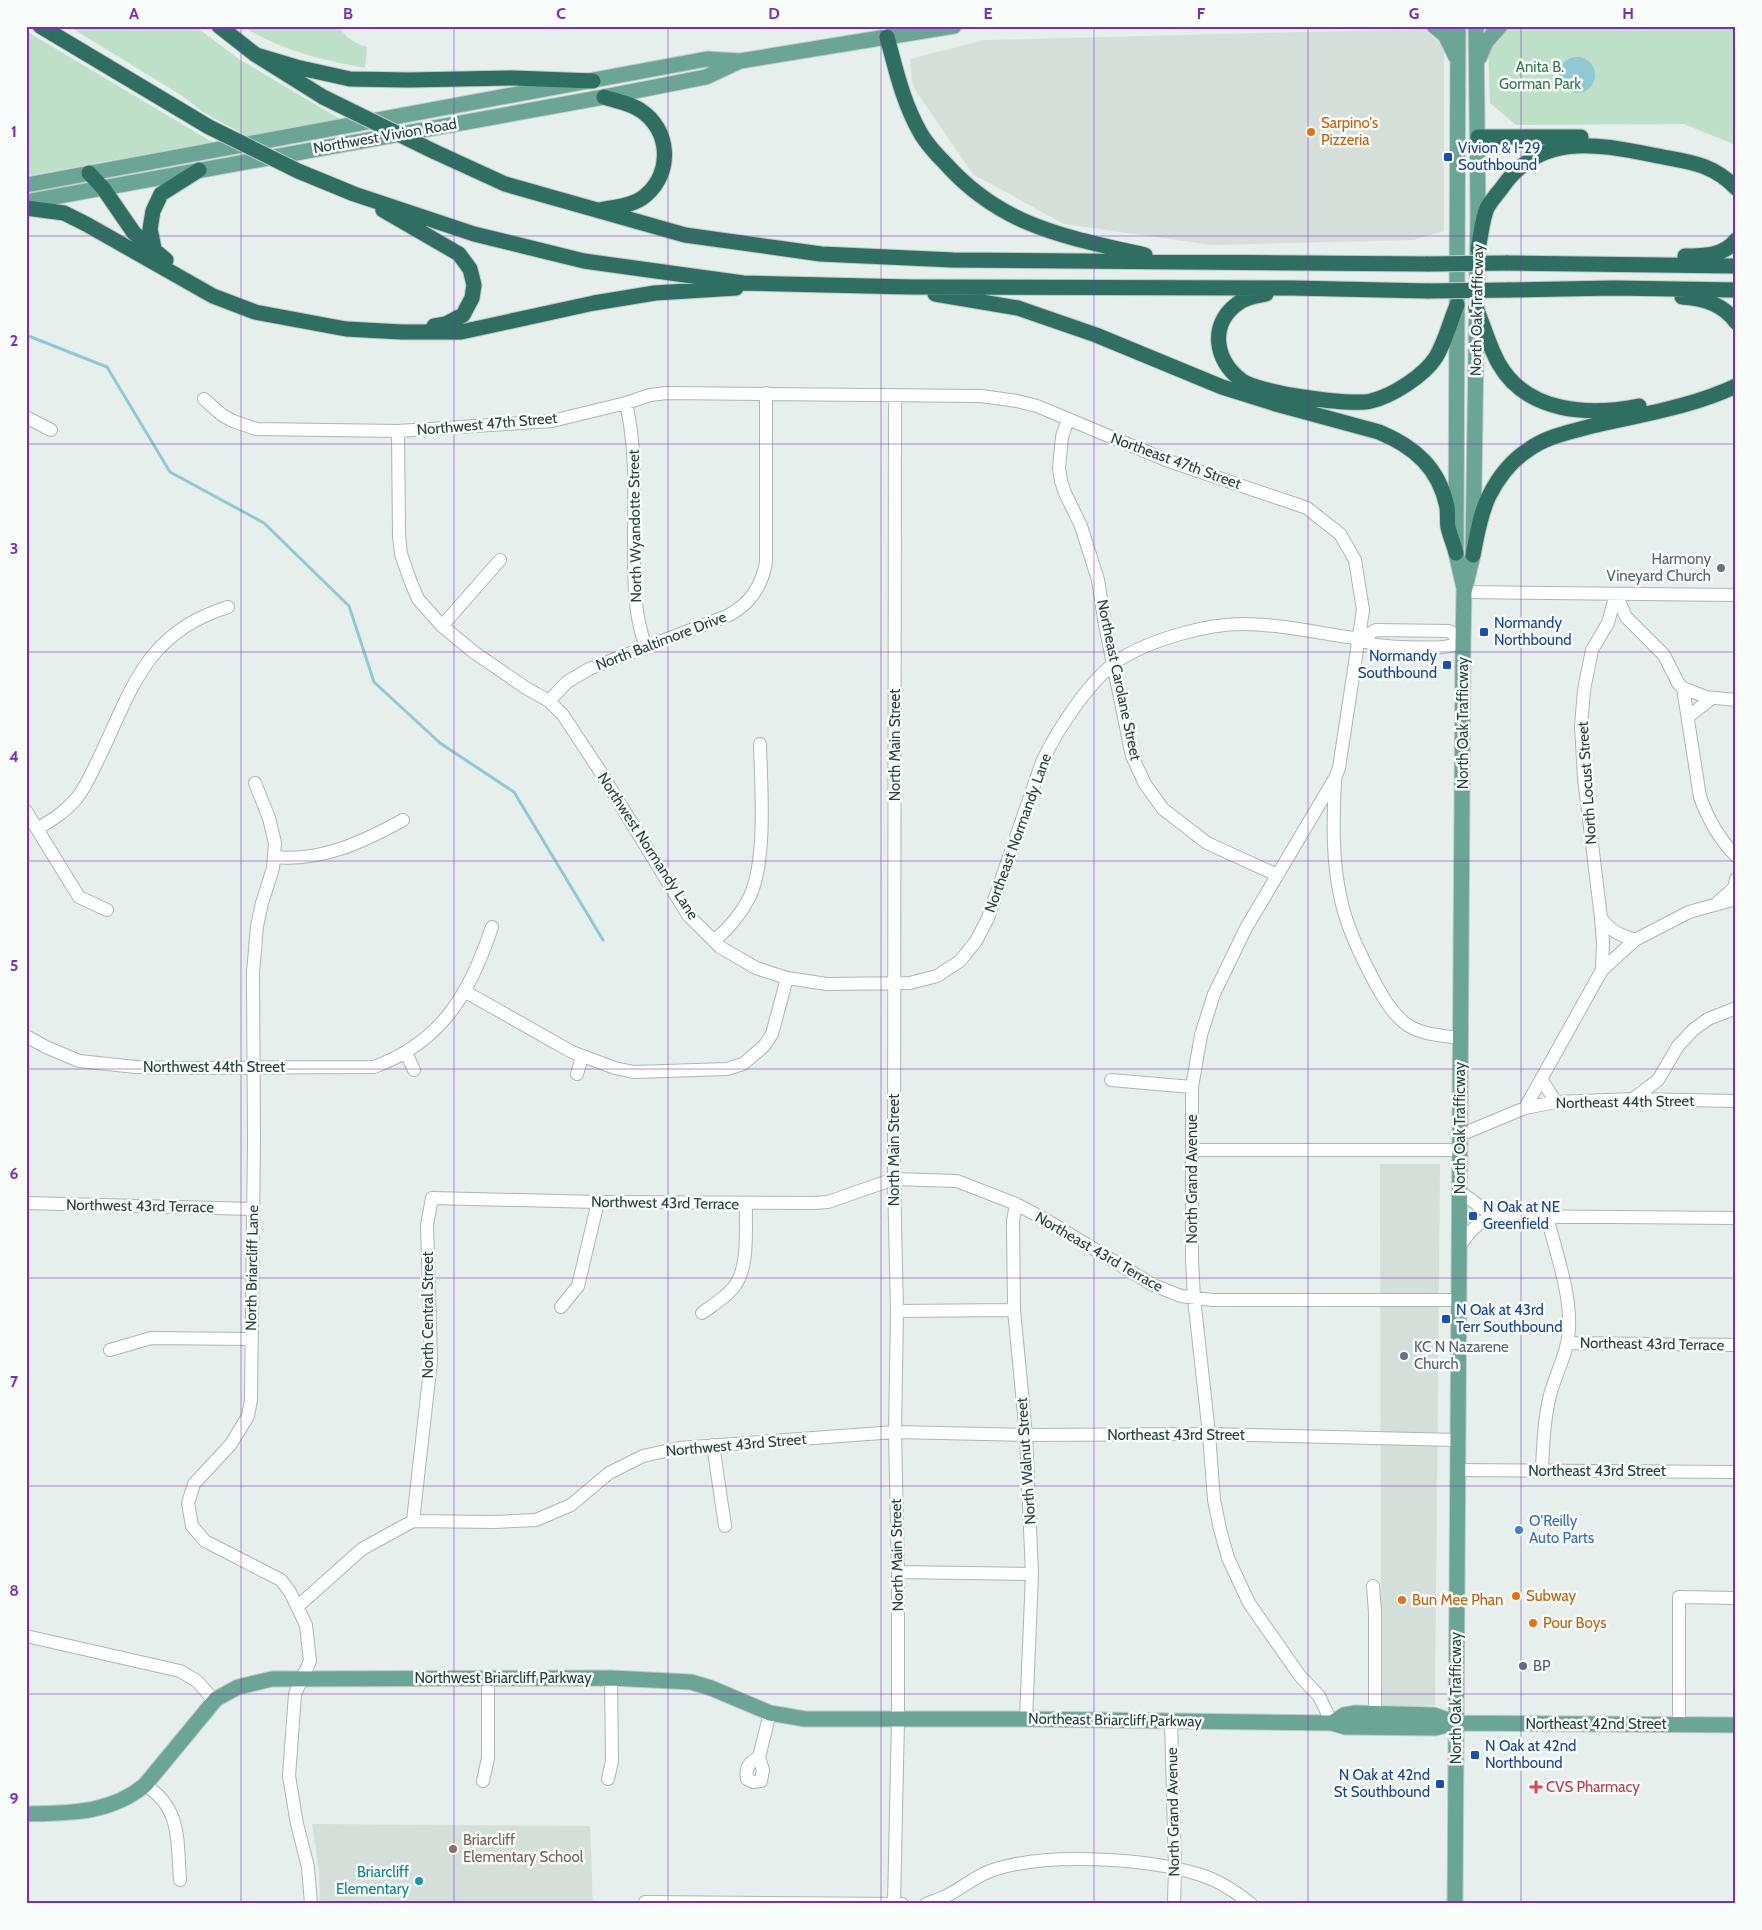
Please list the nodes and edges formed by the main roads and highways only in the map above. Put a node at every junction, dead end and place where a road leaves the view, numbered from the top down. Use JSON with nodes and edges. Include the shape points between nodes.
{"nodes":[{"id":1,"x":40,"y":26,"type":"edge"},
{"id":2,"x":219,"y":26,"type":"edge"},
{"id":3,"x":954,"y":26,"type":"edge"},
{"id":4,"x":1434,"y":26,"type":"edge"},
{"id":5,"x":1458,"y":26,"type":"edge"},
{"id":6,"x":1464,"y":26,"type":"edge"},
{"id":7,"x":1476,"y":26,"type":"edge"},
{"id":8,"x":1500,"y":26,"type":"edge"},
{"id":9,"x":935,"y":28,"type":"edge"},
{"id":10,"x":886,"y":32,"type":"edge"},
{"id":11,"x":256,"y":55,"type":"junction"},
{"id":12,"x":740,"y":61,"type":"junction"},
{"id":13,"x":1458,"y":64,"type":"junction"},
{"id":14,"x":1477,"y":64,"type":"junction"},
{"id":15,"x":593,"y":81,"type":"junction"},
{"id":16,"x":604,"y":97,"type":"junction"},
{"id":17,"x":1478,"y":137,"type":"junction"},
{"id":18,"x":199,"y":170,"type":"junction"},
{"id":19,"x":1736,"y":170,"type":"edge"},
{"id":20,"x":89,"y":173,"type":"junction"},
{"id":21,"x":26,"y":185,"type":"edge"},
{"id":22,"x":103,"y":188,"type":"junction"},
{"id":23,"x":1736,"y":188,"type":"edge"},
{"id":24,"x":354,"y":194,"type":"junction"},
{"id":25,"x":26,"y":202,"type":"edge"},
{"id":26,"x":26,"y":208,"type":"edge"},
{"id":27,"x":596,"y":211,"type":"junction"},
{"id":28,"x":1478,"y":211,"type":"junction"},
{"id":29,"x":1736,"y":240,"type":"edge"},
{"id":30,"x":1478,"y":249,"type":"junction"},
{"id":31,"x":155,"y":253,"type":"junction"},
{"id":32,"x":1174,"y":261,"type":"junction"},
{"id":33,"x":1639,"y":265,"type":"junction"},
{"id":34,"x":1736,"y":266,"type":"edge"},
{"id":35,"x":804,"y":284,"type":"junction"},
{"id":36,"x":910,"y":286,"type":"junction"},
{"id":37,"x":1292,"y":288,"type":"junction"},
{"id":38,"x":1614,"y":288,"type":"junction"},
{"id":39,"x":1736,"y":290,"type":"edge"},
{"id":40,"x":1457,"y":305,"type":"junction"},
{"id":41,"x":1476,"y":308,"type":"junction"},
{"id":42,"x":1736,"y":322,"type":"edge"},
{"id":43,"x":1736,"y":374,"type":"edge"},
{"id":44,"x":1736,"y":386,"type":"edge"},
{"id":45,"x":1456,"y":553,"type":"junction"},
{"id":46,"x":1473,"y":555,"type":"junction"},
{"id":47,"x":1464,"y":592,"type":"junction"},
{"id":48,"x":898,"y":1720,"type":"joint"},
{"id":49,"x":1332,"y":1723,"type":"junction"},
{"id":50,"x":1456,"y":1723,"type":"junction"},
{"id":51,"x":1736,"y":1725,"type":"edge"},
{"id":52,"x":26,"y":1814,"type":"edge"},
{"id":53,"x":1455,"y":1904,"type":"edge"}],
"edges":[{"from":1,"to":24,"type":"highway","bridge":true,"via":[[209,127],[298,172]]},
{"from":2,"to":11,"type":"highway"},
{"from":3,"to":9,"type":"main road","name":"Northwest Vivion Road"},
{"from":4,"to":13,"type":"main road","via":[[1445,35]]},
{"from":5,"to":13,"type":"main road","name":"North Oak Trafficway"},
{"from":6,"to":28,"type":"main road","via":[[1469,45],[1469,186]]},
{"from":7,"to":14,"type":"main road","name":"North Oak Trafficway"},
{"from":8,"to":14,"type":"main road","via":[[1486,42]]},
{"from":9,"to":10,"type":"main road","name":"Northwest Vivion Road"},
{"from":10,"to":12,"type":"main road","name":"Northwest Vivion Road"},
{"from":10,"to":32,"type":"highway","via":[[903,97],[921,135],[951,170],[979,194],[1002,210],[1044,230]]},
{"from":11,"to":15,"type":"highway","via":[[350,79]]},
{"from":11,"to":27,"type":"highway","bridge":true,"via":[[323,97],[433,151],[505,184]]},
{"from":12,"to":15,"type":"main road","name":"Northwest Vivion Road","via":[[707,59]]},
{"from":12,"to":16,"type":"main road","name":"Northwest Vivion Road","via":[[706,76]]},
{"from":13,"to":40,"type":"main road","name":"North Oak Trafficway"},
{"from":14,"to":17,"type":"main road","name":"North Oak Trafficway"},
{"from":15,"to":20,"type":"main road","name":"Northwest Vivion Road"},
{"from":16,"to":18,"type":"main road","name":"Northwest Vivion Road"},
{"from":16,"to":27,"type":"highway","via":[[638,108],[652,118],[664,142],[665,155],[657,184],[645,197]]},
{"from":17,"to":19,"type":"highway","via":[[1600,137],[1658,146]]},
{"from":17,"to":28,"type":"main road","name":"North Oak Trafficway"},
{"from":18,"to":22,"type":"main road","name":"Northwest Vivion Road"},
{"from":18,"to":31,"type":"highway","via":[[161,194],[153,211],[150,229]]},
{"from":20,"to":21,"type":"main road","name":"Northwest Vivion Road"},
{"from":20,"to":22,"type":"highway"},
{"from":22,"to":25,"type":"main road","name":"Northwest Vivion Road"},
{"from":22,"to":31,"type":"highway","via":[[134,233]]},
{"from":23,"to":30,"type":"highway","via":[[1724,176],[1706,166],[1615,147],[1582,144],[1559,148],[1531,158],[1510,176],[1487,209]]},
{"from":24,"to":31,"type":"highway","via":[[459,254],[470,269],[474,285],[472,298],[463,315],[436,326],[380,325],[318,318],[266,307],[221,291],[177,269]]},
{"from":24,"to":35,"type":"highway","via":[[474,234],[584,261],[743,283]]},
{"from":26,"to":35,"type":"highway","via":[[64,213],[79,220],[213,296],[255,312],[346,330],[462,332],[655,292]]},
{"from":27,"to":32,"type":"highway","via":[[685,235],[821,254],[952,260]]},
{"from":28,"to":30,"type":"main road","name":"North Oak Trafficway"},
{"from":29,"to":33,"type":"highway","via":[[1711,255],[1668,257]]},
{"from":30,"to":41,"type":"main road","name":"North Oak Trafficway"},
{"from":32,"to":33,"type":"highway","bridge":true},
{"from":33,"to":34,"type":"highway"},
{"from":35,"to":36,"type":"highway"},
{"from":36,"to":37,"type":"highway"},
{"from":36,"to":45,"type":"highway","via":[[937,295],[1018,308],[1222,387],[1394,438],[1414,451],[1435,474],[1447,508],[1448,527]]},
{"from":37,"to":38,"type":"highway","bridge":true,"via":[[1428,291]]},
{"from":37,"to":40,"type":"highway","via":[[1238,303],[1226,313],[1217,342],[1230,370],[1242,382],[1264,390],[1316,399],[1369,402],[1389,395],[1418,377],[1435,358]]},
{"from":38,"to":39,"type":"highway"},
{"from":38,"to":42,"type":"highway","via":[[1653,296],[1704,300],[1718,305]]},
{"from":40,"to":45,"type":"main road","name":"North Oak Trafficway"},
{"from":41,"to":43,"type":"highway","via":[[1506,375],[1519,389],[1559,407],[1574,410],[1620,409],[1722,386]]},
{"from":41,"to":46,"type":"main road","name":"North Oak Trafficway"},
{"from":44,"to":46,"type":"highway","via":[[1679,405],[1555,436],[1528,449],[1508,468],[1489,497]]},
{"from":45,"to":47,"type":"main road","name":"North Oak Trafficway"},
{"from":46,"to":47,"type":"main road","name":"North Oak Trafficway"},
{"from":47,"to":50,"type":"main road","name":"North Oak Trafficway"},
{"from":48,"to":49,"type":"main road","name":"Northeast Briarcliff Parkway"},
{"from":48,"to":52,"type":"main road","name":"Northwest Briarcliff Parkway","via":[[805,1719],[770,1714],[691,1682],[488,1677],[272,1679],[238,1687],[216,1699],[135,1793],[111,1806],[70,1813]]},
{"from":49,"to":50,"type":"main road","name":"Northeast Briarcliff Parkway","via":[[1345,1727],[1435,1728]]},
{"from":49,"to":50,"type":"main road","name":"Northeast Briarcliff Parkway","via":[[1344,1715],[1375,1714],[1434,1715]]},
{"from":50,"to":51,"type":"main road","name":"Northeast 42nd Street"},
{"from":50,"to":53,"type":"main road","name":"North Oak Trafficway"}]}
